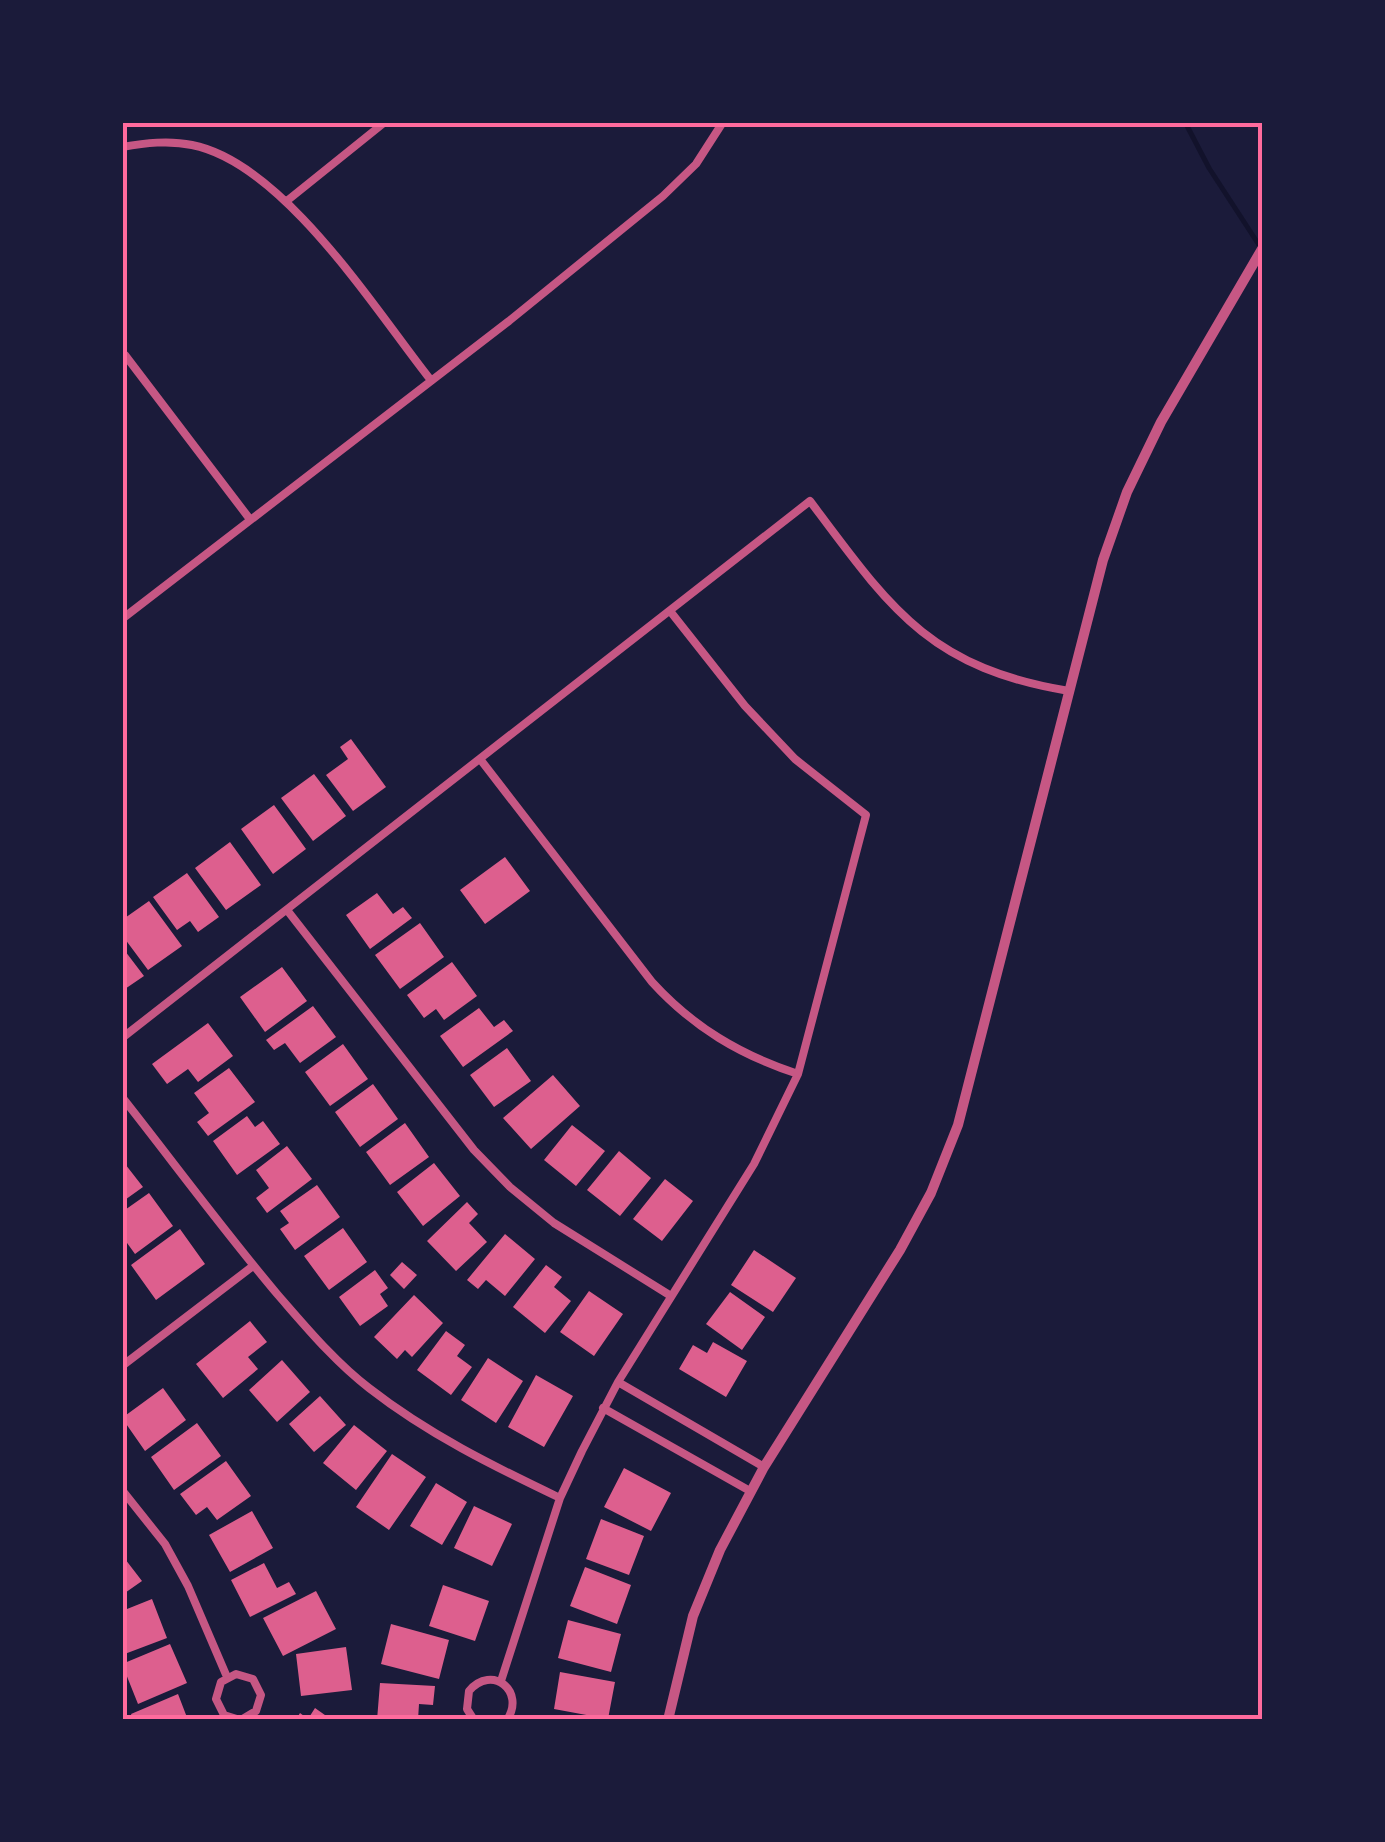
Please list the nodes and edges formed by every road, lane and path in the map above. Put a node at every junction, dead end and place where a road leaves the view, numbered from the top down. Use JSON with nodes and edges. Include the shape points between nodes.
{"nodes":[{"id":1,"x":385,"y":122,"type":"edge"},
{"id":2,"x":724,"y":122,"type":"edge"},
{"id":3,"x":122,"y":147,"type":"edge"},
{"id":4,"x":288,"y":200,"type":"junction"},
{"id":5,"x":1262,"y":249,"type":"edge"},
{"id":6,"x":125,"y":355,"type":"dead end"},
{"id":7,"x":430,"y":379,"type":"junction"},
{"id":8,"x":250,"y":518,"type":"junction"},
{"id":9,"x":670,"y":611,"type":"junction"},
{"id":10,"x":122,"y":619,"type":"edge"},
{"id":11,"x":1069,"y":692,"type":"junction"},
{"id":12,"x":480,"y":759,"type":"junction"},
{"id":13,"x":287,"y":910,"type":"junction"},
{"id":14,"x":122,"y":1038,"type":"edge"},
{"id":15,"x":798,"y":1074,"type":"junction"},
{"id":16,"x":122,"y":1097,"type":"edge"},
{"id":17,"x":253,"y":1266,"type":"junction"},
{"id":18,"x":672,"y":1296,"type":"junction"},
{"id":19,"x":122,"y":1366,"type":"edge"},
{"id":20,"x":618,"y":1382,"type":"junction"},
{"id":21,"x":603,"y":1408,"type":"junction"},
{"id":22,"x":764,"y":1467,"type":"junction"},
{"id":23,"x":122,"y":1490,"type":"edge"},
{"id":24,"x":750,"y":1491,"type":"junction"},
{"id":25,"x":560,"y":1498,"type":"junction"},
{"id":26,"x":228,"y":1676,"type":"junction"},
{"id":27,"x":501,"y":1681,"type":"junction"},
{"id":28,"x":240,"y":1720,"type":"edge"},
{"id":29,"x":474,"y":1720,"type":"edge"},
{"id":30,"x":506,"y":1720,"type":"edge"},
{"id":31,"x":668,"y":1720,"type":"edge"}],
"edges":[{"from":1,"to":4,"type":"street"},
{"from":2,"to":7,"type":"street","via":[[664,196]]},
{"from":3,"to":4,"type":"street","via":[[173,142],[212,151]]},
{"from":4,"to":7,"type":"street"},
{"from":5,"to":11,"type":"street","via":[[1127,492]]},
{"from":6,"to":8,"type":"street"},
{"from":7,"to":8,"type":"street"},
{"from":8,"to":10,"type":"street"},
{"from":9,"to":11,"type":"street","via":[[810,502],[872,583],[945,650],[1016,680]]},
{"from":9,"to":12,"type":"street"},
{"from":9,"to":15,"type":"street","via":[[795,760],[866,815]]},
{"from":11,"to":22,"type":"street","via":[[958,1125],[900,1250]]},
{"from":12,"to":13,"type":"street"},
{"from":12,"to":15,"type":"street","via":[[674,1006],[738,1051]]},
{"from":13,"to":14,"type":"street"},
{"from":13,"to":18,"type":"street","via":[[510,1187],[554,1223]]},
{"from":15,"to":18,"type":"street","via":[[754,1164]]},
{"from":16,"to":17,"type":"street"},
{"from":17,"to":19,"type":"street"},
{"from":17,"to":25,"type":"street","via":[[365,1385],[476,1458]]},
{"from":18,"to":20,"type":"street"},
{"from":20,"to":21,"type":"street"},
{"from":20,"to":22,"type":"street"},
{"from":21,"to":24,"type":"street"},
{"from":21,"to":25,"type":"street"},
{"from":22,"to":24,"type":"street"},
{"from":23,"to":26,"type":"street","via":[[165,1544]]},
{"from":24,"to":31,"type":"street","via":[[693,1616]]},
{"from":25,"to":27,"type":"street"},
{"from":26,"to":28,"type":"street","via":[[216,1699],[224,1714]]},
{"from":26,"to":28,"type":"street","via":[[245,1675],[259,1686],[256,1712]]},
{"from":27,"to":29,"type":"street","via":[[483,1679],[469,1691],[467,1709]]},
{"from":27,"to":30,"type":"street","via":[[513,1696]]}]}
